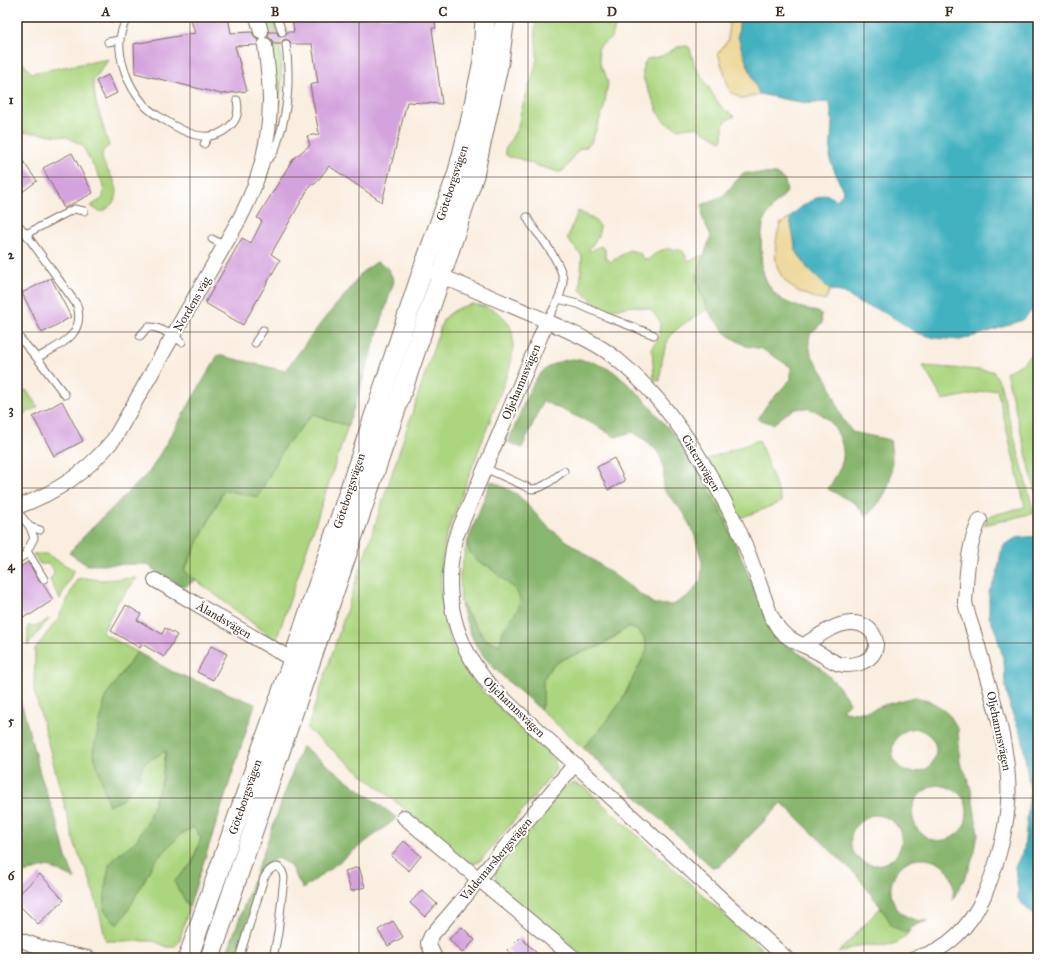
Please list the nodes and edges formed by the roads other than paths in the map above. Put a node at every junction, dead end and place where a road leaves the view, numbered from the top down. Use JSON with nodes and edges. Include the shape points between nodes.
{"nodes":[{"id":1,"x":136,"y":17,"type":"edge"},
{"id":2,"x":257,"y":17,"type":"edge"},
{"id":3,"x":277,"y":17,"type":"edge"},
{"id":4,"x":485,"y":17,"type":"edge"},
{"id":5,"x":505,"y":17,"type":"edge"},
{"id":6,"x":126,"y":19,"type":"edge"},
{"id":7,"x":282,"y":32,"type":"dead end"},
{"id":8,"x":120,"y":40,"type":"junction"},
{"id":9,"x":108,"y":42,"type":"dead end"},
{"id":10,"x":286,"y":44,"type":"dead end"},
{"id":11,"x":237,"y":100,"type":"dead end"},
{"id":12,"x":208,"y":137,"type":"junction"},
{"id":13,"x":204,"y":144,"type":"dead end"},
{"id":14,"x":263,"y":162,"type":"junction"},
{"id":15,"x":84,"y":211,"type":"dead end"},
{"id":16,"x":527,"y":217,"type":"dead end"},
{"id":17,"x":17,"y":223,"type":"edge"},
{"id":18,"x":26,"y":234,"type":"junction"},
{"id":19,"x":212,"y":239,"type":"dead end"},
{"id":20,"x":225,"y":246,"type":"junction"},
{"id":21,"x":423,"y":269,"type":"junction"},
{"id":22,"x":441,"y":276,"type":"junction"},
{"id":23,"x":558,"y":299,"type":"junction"},
{"id":24,"x":547,"y":321,"type":"junction"},
{"id":25,"x":263,"y":330,"type":"dead end"},
{"id":26,"x":17,"y":335,"type":"edge"},
{"id":27,"x":654,"y":335,"type":"dead end"},
{"id":28,"x":140,"y":336,"type":"dead end"},
{"id":29,"x":178,"y":339,"type":"junction"},
{"id":30,"x":255,"y":343,"type":"dead end"},
{"id":31,"x":37,"y":358,"type":"junction"},
{"id":32,"x":65,"y":395,"type":"dead end"},
{"id":33,"x":485,"y":468,"type":"junction"},
{"id":34,"x":564,"y":471,"type":"dead end"},
{"id":35,"x":17,"y":507,"type":"edge"},
{"id":36,"x":17,"y":511,"type":"edge"},
{"id":37,"x":980,"y":520,"type":"dead end"},
{"id":38,"x":30,"y":527,"type":"junction"},
{"id":39,"x":40,"y":530,"type":"dead end"},
{"id":40,"x":27,"y":551,"type":"junction"},
{"id":41,"x":17,"y":560,"type":"edge"},
{"id":42,"x":44,"y":579,"type":"dead end"},
{"id":43,"x":155,"y":580,"type":"dead end"},
{"id":44,"x":804,"y":645,"type":"junction"},
{"id":45,"x":293,"y":660,"type":"junction"},
{"id":46,"x":575,"y":764,"type":"junction"},
{"id":47,"x":404,"y":817,"type":"dead end"},
{"id":48,"x":478,"y":879,"type":"junction"},
{"id":49,"x":17,"y":939,"type":"edge"},
{"id":50,"x":48,"y":954,"type":"edge"},
{"id":51,"x":1038,"y":956,"type":"edge"},
{"id":52,"x":89,"y":958,"type":"edge"},
{"id":53,"x":188,"y":958,"type":"edge"},
{"id":54,"x":210,"y":958,"type":"edge"},
{"id":55,"x":239,"y":958,"type":"edge"},
{"id":56,"x":273,"y":958,"type":"edge"},
{"id":57,"x":435,"y":958,"type":"edge"},
{"id":58,"x":574,"y":958,"type":"edge"},
{"id":59,"x":786,"y":958,"type":"edge"},
{"id":60,"x":920,"y":958,"type":"edge"},
{"id":61,"x":1006,"y":958,"type":"edge"}],
"edges":[{"from":1,"to":6,"type":"lane"},
{"from":2,"to":14,"type":"street","name":"Nordens väg","via":[[263,38],[270,98],[268,139]]},
{"from":3,"to":7,"type":"lane"},
{"from":4,"to":21,"type":"main road","name":"Göteborgsvägen","via":[[483,62],[470,123],[457,175]]},
{"from":5,"to":22,"type":"main road","name":"Göteborgsvägen","via":[[499,62],[474,175]]},
{"from":6,"to":8,"type":"lane"},
{"from":8,"to":9,"type":"lane"},
{"from":8,"to":12,"type":"lane","via":[[126,75],[142,103],[185,132]]},
{"from":10,"to":14,"type":"lane","via":[[289,85],[286,112],[274,153]]},
{"from":11,"to":12,"type":"lane","via":[[239,110],[233,124]]},
{"from":12,"to":13,"type":"lane"},
{"from":14,"to":20,"type":"street","name":"Nordens väg","via":[[254,190]]},
{"from":15,"to":18,"type":"lane","via":[[74,209]]},
{"from":16,"to":23,"type":"lane","via":[[531,227],[542,238],[556,260],[564,279]]},
{"from":17,"to":18,"type":"lane"},
{"from":18,"to":31,"type":"lane","via":[[77,305],[80,315],[75,332],[67,340]]},
{"from":19,"to":20,"type":"lane"},
{"from":20,"to":29,"type":"street","name":"Nordens väg"},
{"from":21,"to":22,"type":"street"},
{"from":21,"to":45,"type":"main road","name":"Göteborgsvägen"},
{"from":22,"to":24,"type":"street"},
{"from":22,"to":54,"type":"main road","name":"Göteborgsvägen"},
{"from":23,"to":24,"type":"lane"},
{"from":23,"to":27,"type":"lane","via":[[578,304]]},
{"from":24,"to":33,"type":"street","name":"Oljehamnsvägen"},
{"from":24,"to":44,"type":"street","name":"Cisternvägen","via":[[584,338],[613,356],[643,383],[665,408],[698,456],[734,520],[779,629]]},
{"from":25,"to":30,"type":"lane"},
{"from":26,"to":31,"type":"lane"},
{"from":28,"to":29,"type":"lane","via":[[148,327],[153,327]]},
{"from":29,"to":35,"type":"street","name":"Nordens väg","via":[[114,439],[93,463],[73,480]]},
{"from":31,"to":32,"type":"lane"},
{"from":33,"to":34,"type":"lane","via":[[531,489],[547,484]]},
{"from":33,"to":46,"type":"street","name":"Oljehamnsvägen","via":[[455,539],[451,557],[451,595],[458,634],[475,668],[484,679]]},
{"from":36,"to":38,"type":"lane"},
{"from":37,"to":60,"type":"street","name":"Oljehamnsvägen","via":[[970,551],[965,601],[995,706],[1004,750],[1008,780],[1006,816],[995,867],[979,907],[951,941]]},
{"from":38,"to":39,"type":"lane"},
{"from":38,"to":40,"type":"lane","via":[[34,538]]},
{"from":40,"to":41,"type":"lane"},
{"from":40,"to":42,"type":"lane"},
{"from":43,"to":45,"type":"street","name":"Ålandsvägen"},
{"from":44,"to":44,"type":"street","name":"Cisternvägen","via":[[835,628],[851,623],[866,626],[872,632],[877,645],[875,653],[870,658],[848,665],[839,664]]},
{"from":45,"to":53,"type":"main road","name":"Göteborgsvägen"},
{"from":46,"to":48,"type":"street","name":"Valdemarsbergsvägen"},
{"from":46,"to":59,"type":"street","name":"Oljehamnsvägen"},
{"from":47,"to":48,"type":"street"},
{"from":48,"to":57,"type":"street","name":"Valdemarsbergsvägen","via":[[431,936],[428,943]]},
{"from":48,"to":58,"type":"street"},
{"from":49,"to":50,"type":"street"},
{"from":50,"to":52,"type":"street"},
{"from":51,"to":61,"type":"lane"},
{"from":55,"to":56,"type":"lane","via":[[264,878],[268,870],[274,867],[283,872],[284,878]]}]}
